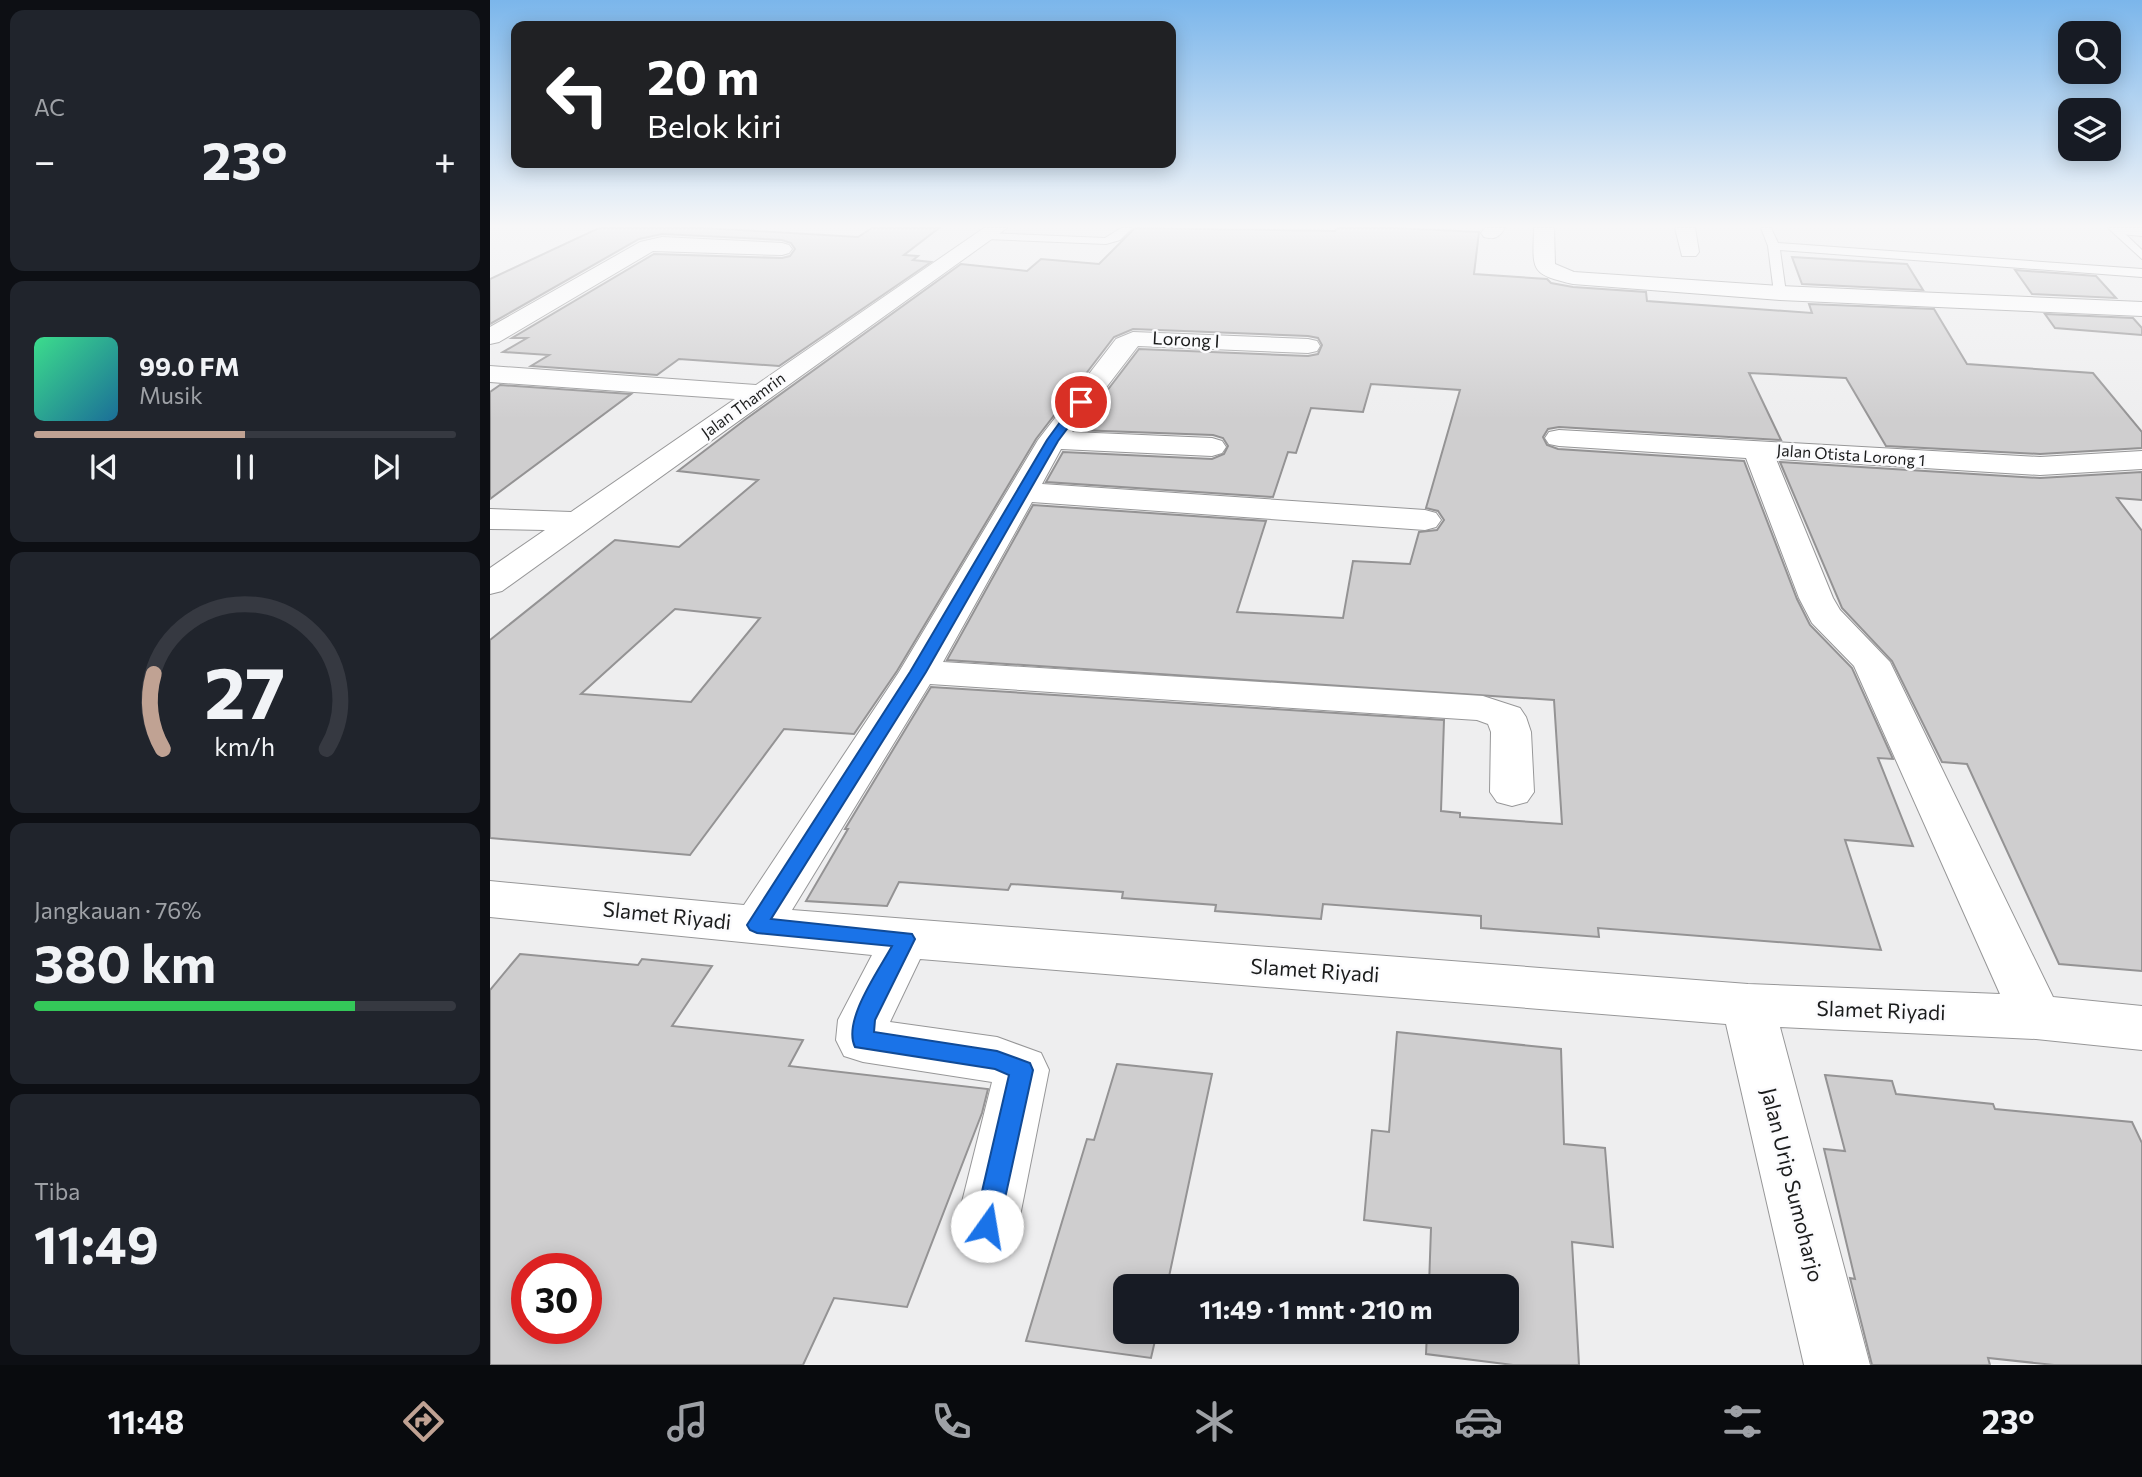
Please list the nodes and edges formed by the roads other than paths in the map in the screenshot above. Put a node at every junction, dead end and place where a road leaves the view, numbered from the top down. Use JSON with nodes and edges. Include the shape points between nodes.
{"nodes":[{"id":1,"x":568,"y":292,"type":"edge"},
{"id":2,"x":905,"y":292,"type":"edge"},
{"id":3,"x":1762,"y":292,"type":"edge"},
{"id":4,"x":1780,"y":293,"type":"joint"},
{"id":5,"x":2142,"y":309,"type":"edge"},
{"id":6,"x":490,"y":337,"type":"edge"},
{"id":7,"x":1308,"y":346,"type":"dead end"},
{"id":8,"x":490,"y":374,"type":"edge"},
{"id":9,"x":758,"y":393,"type":"junction"},
{"id":10,"x":1559,"y":438,"type":"dead end"},
{"id":11,"x":1052,"y":440,"type":"junction"},
{"id":12,"x":1212,"y":447,"type":"dead end"},
{"id":13,"x":1757,"y":449,"type":"junction"},
{"id":14,"x":2142,"y":460,"type":"edge"},
{"id":15,"x":1023,"y":492,"type":"junction"},
{"id":16,"x":490,"y":519,"type":"edge"},
{"id":17,"x":1425,"y":520,"type":"dead end"},
{"id":18,"x":578,"y":522,"type":"junction"},
{"id":19,"x":490,"y":584,"type":"edge"},
{"id":20,"x":918,"y":672,"type":"junction"},
{"id":21,"x":1512,"y":792,"type":"dead end"},
{"id":22,"x":490,"y":899,"type":"edge"},
{"id":23,"x":757,"y":925,"type":"junction"},
{"id":24,"x":905,"y":939,"type":"junction"},
{"id":25,"x":1748,"y":1005,"type":"junction"},
{"id":26,"x":2036,"y":1017,"type":"junction"},
{"id":27,"x":2142,"y":1028,"type":"edge"},
{"id":28,"x":987,"y":1226,"type":"dead end"},
{"id":29,"x":1837,"y":1365,"type":"edge"}],
"edges":[{"from":1,"to":6,"type":"street"},
{"from":2,"to":9,"type":"street","name":"Jalan Thamrin"},
{"from":3,"to":4,"type":"street"},
{"from":4,"to":5,"type":"street"},
{"from":7,"to":11,"type":"street","name":"Lorong I","via":[[1133,338]]},
{"from":8,"to":9,"type":"street"},
{"from":9,"to":18,"type":"street","name":"Jalan Thamrin"},
{"from":10,"to":13,"type":"street","name":"Jalan Otista Lorong 1"},
{"from":11,"to":12,"type":"street"},
{"from":11,"to":15,"type":"street","name":"Lorong I"},
{"from":13,"to":14,"type":"street","name":"Jalan Otista Lorong 1","via":[[2040,466]]},
{"from":13,"to":26,"type":"street","via":[[1816,597],[1825,615],[1871,662]]},
{"from":15,"to":17,"type":"street"},
{"from":15,"to":20,"type":"street","name":"Lorong I"},
{"from":16,"to":18,"type":"street"},
{"from":18,"to":19,"type":"street","name":"Jalan Thamrin"},
{"from":20,"to":21,"type":"street","via":[[1483,708],[1506,717],[1511,732]]},
{"from":20,"to":23,"type":"street","name":"Lorong I"},
{"from":22,"to":23,"type":"street","name":"Slamet Riyadi"},
{"from":23,"to":24,"type":"street","name":"Slamet Riyadi"},
{"from":24,"to":25,"type":"street","name":"Slamet Riyadi"},
{"from":24,"to":28,"type":"street","via":[[864,1020],[863,1040],[997,1060],[1022,1070]]},
{"from":25,"to":26,"type":"street","name":"Slamet Riyadi"},
{"from":25,"to":29,"type":"street","name":"Jalan Urip Sumoharjo"},
{"from":26,"to":27,"type":"street","name":"Slamet Riyadi"}]}
